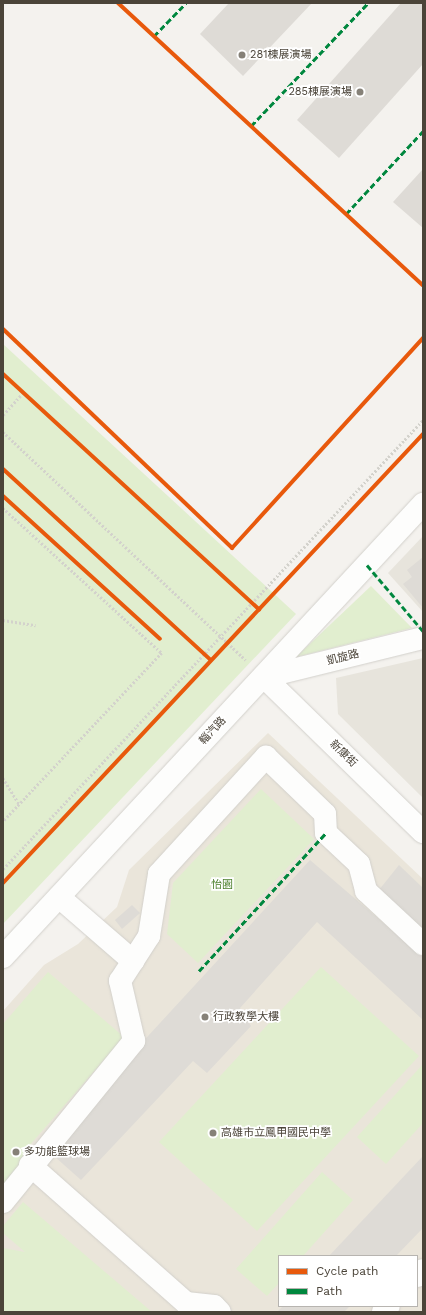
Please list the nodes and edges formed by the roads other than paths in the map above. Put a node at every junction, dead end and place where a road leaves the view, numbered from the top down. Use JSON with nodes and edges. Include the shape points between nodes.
{"nodes":[{"id":1,"x":423,"y":504,"type":"edge"},
{"id":2,"x":423,"y":638,"type":"edge"},
{"id":3,"x":264,"y":677,"type":"junction"},
{"id":4,"x":423,"y":832,"type":"edge"},
{"id":5,"x":59,"y":897,"type":"junction"},
{"id":6,"x":423,"y":944,"type":"edge"},
{"id":7,"x":3,"y":957,"type":"edge"},
{"id":8,"x":133,"y":961,"type":"junction"},
{"id":9,"x":30,"y":1165,"type":"junction"},
{"id":10,"x":3,"y":1202,"type":"edge"},
{"id":11,"x":220,"y":1312,"type":"edge"}],
"edges":[{"from":1,"to":3,"type":"street","name":"輜汽路"},
{"from":2,"to":3,"type":"street","name":"凱旋路"},
{"from":3,"to":4,"type":"street","name":"新康街"},
{"from":3,"to":5,"type":"street","name":"輜汽路"},
{"from":5,"to":7,"type":"street","name":"輜汽路"},
{"from":5,"to":8,"type":"street"},
{"from":6,"to":8,"type":"street","via":[[366,891],[359,864],[326,834],[325,814],[266,757],[159,874],[149,936]]},
{"from":8,"to":9,"type":"street","via":[[120,981],[134,1041]]},
{"from":9,"to":10,"type":"street"},
{"from":9,"to":11,"type":"street","via":[[186,1302],[214,1306]]}]}
